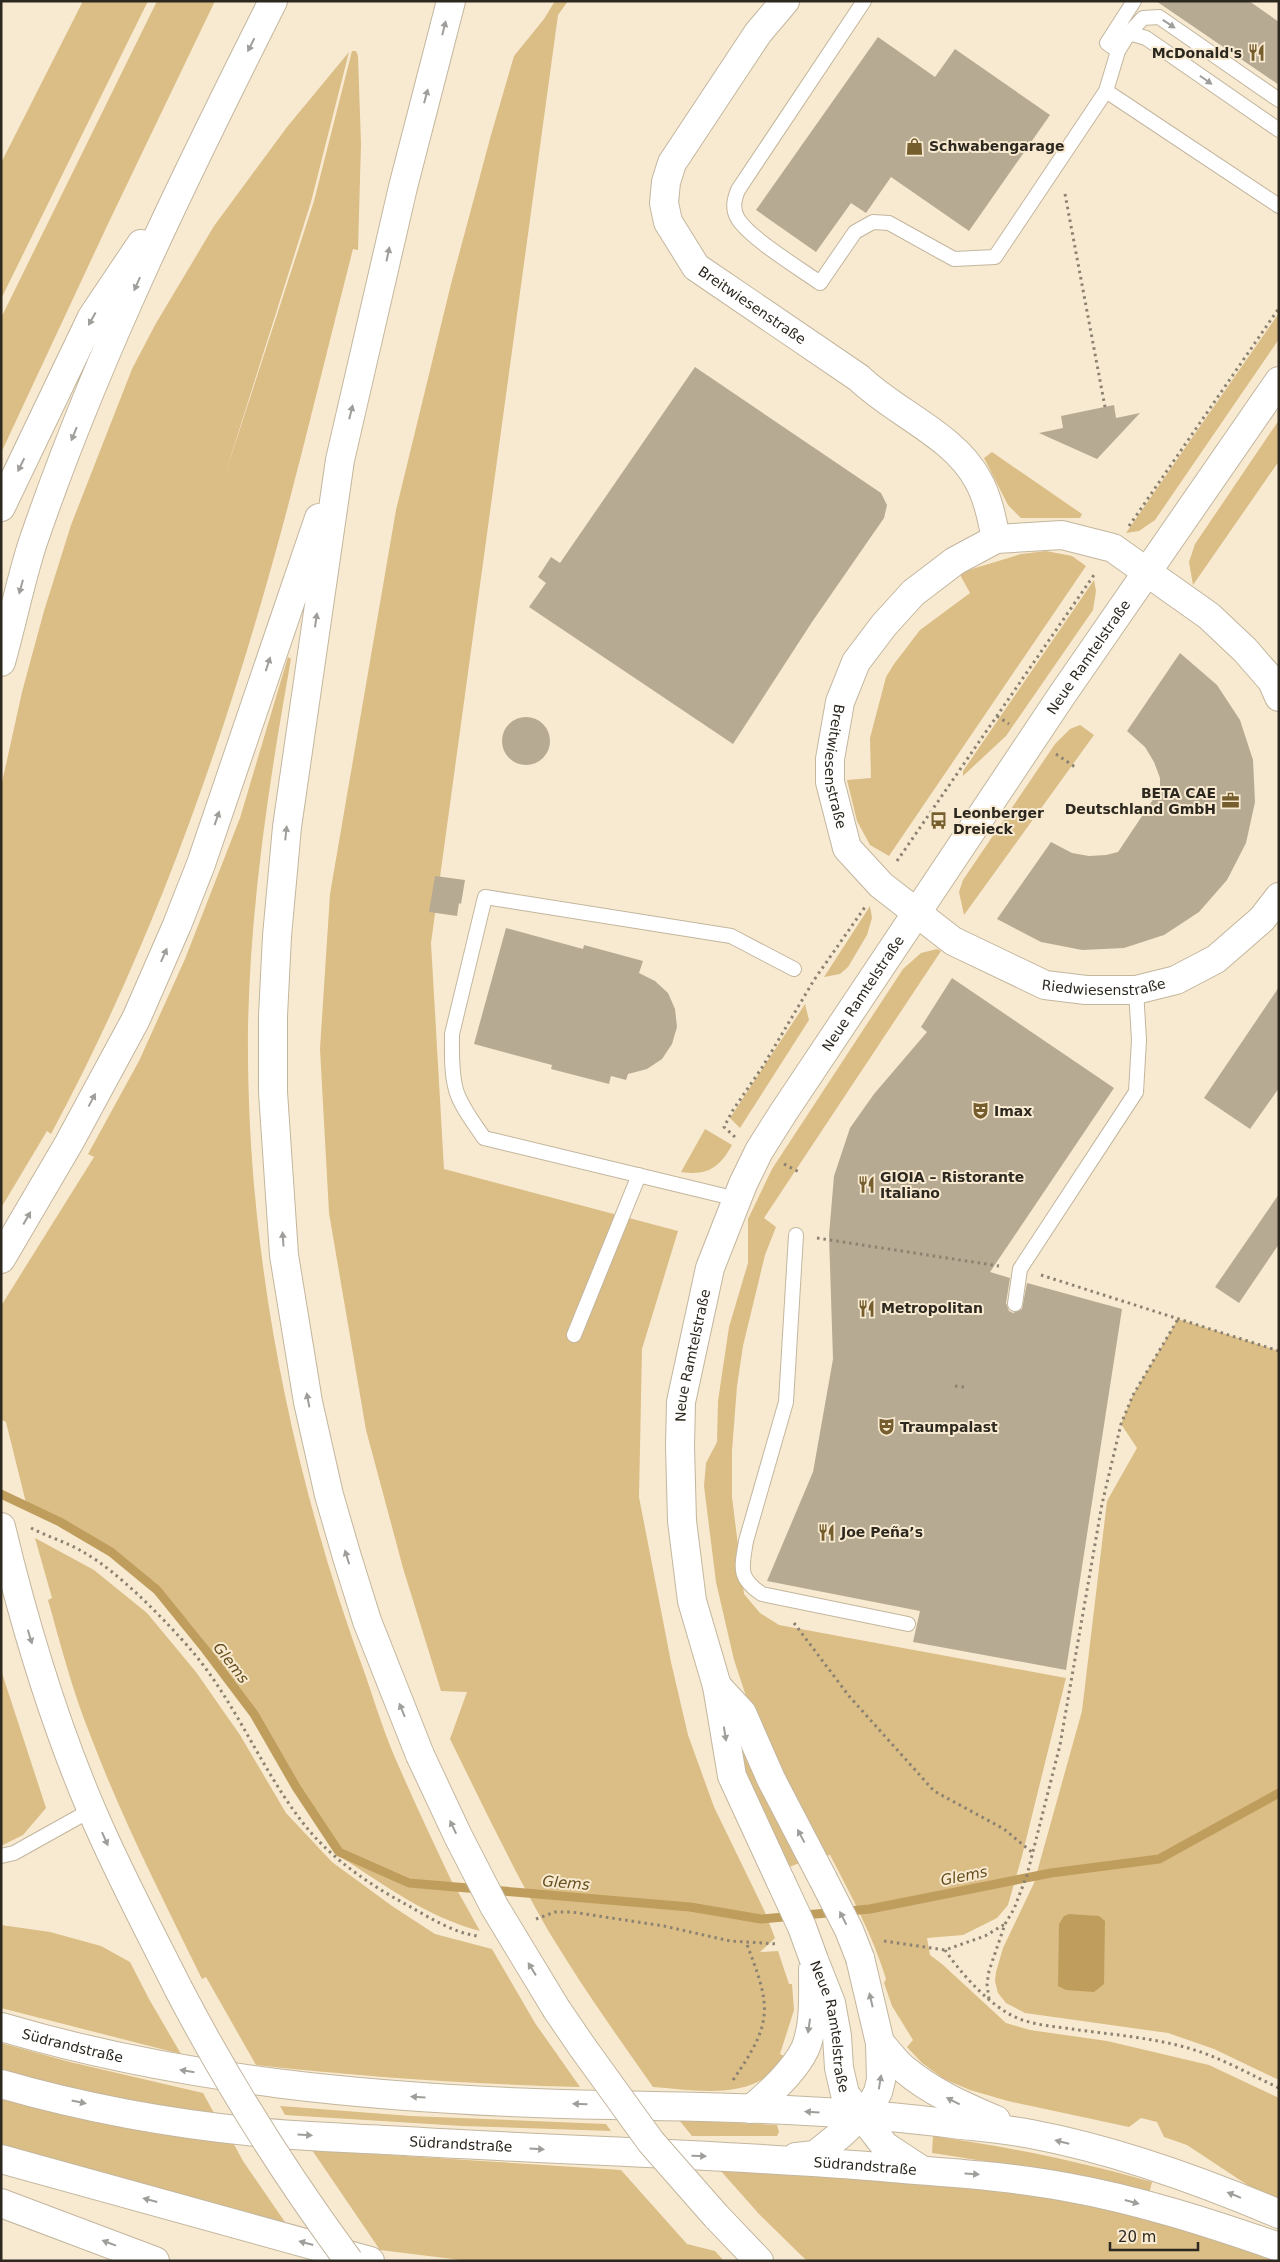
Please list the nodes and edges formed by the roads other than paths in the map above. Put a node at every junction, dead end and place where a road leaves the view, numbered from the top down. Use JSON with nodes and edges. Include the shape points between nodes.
{"nodes":[{"id":1,"x":272,"y":1,"type":"edge"},
{"id":2,"x":451,"y":1,"type":"edge"},
{"id":3,"x":785,"y":1,"type":"edge"},
{"id":4,"x":864,"y":1,"type":"edge"},
{"id":5,"x":1134,"y":1,"type":"edge"},
{"id":6,"x":1129,"y":33,"type":"junction"},
{"id":7,"x":1118,"y":51,"type":"junction"},
{"id":8,"x":1106,"y":91,"type":"junction"},
{"id":9,"x":1279,"y":100,"type":"edge"},
{"id":10,"x":1279,"y":130,"type":"edge"},
{"id":11,"x":185,"y":175,"type":"junction"},
{"id":12,"x":1279,"y":206,"type":"edge"},
{"id":13,"x":1279,"y":381,"type":"edge"},
{"id":14,"x":340,"y":460,"type":"junction"},
{"id":15,"x":1,"y":507,"type":"edge"},
{"id":16,"x":996,"y":539,"type":"junction"},
{"id":17,"x":1147,"y":571,"type":"junction"},
{"id":18,"x":1,"y":662,"type":"edge"},
{"id":19,"x":1279,"y":697,"type":"edge"},
{"id":20,"x":1279,"y":896,"type":"edge"},
{"id":21,"x":915,"y":914,"type":"junction"},
{"id":22,"x":794,"y":969,"type":"dead end"},
{"id":23,"x":1136,"y":990,"type":"junction"},
{"id":24,"x":639,"y":1175,"type":"junction"},
{"id":25,"x":737,"y":1199,"type":"junction"},
{"id":26,"x":796,"y":1235,"type":"road end"},
{"id":27,"x":1,"y":1260,"type":"edge"},
{"id":28,"x":1015,"y":1304,"type":"dead end"},
{"id":29,"x":574,"y":1335,"type":"dead end"},
{"id":30,"x":1,"y":1527,"type":"edge"},
{"id":31,"x":908,"y":1624,"type":"dead end"},
{"id":32,"x":717,"y":1686,"type":"junction"},
{"id":33,"x":91,"y":1810,"type":"junction"},
{"id":34,"x":1,"y":1856,"type":"edge"},
{"id":35,"x":814,"y":1960,"type":"junction"},
{"id":36,"x":1,"y":2028,"type":"edge"},
{"id":37,"x":880,"y":2043,"type":"junction"},
{"id":38,"x":1,"y":2084,"type":"edge"},
{"id":39,"x":751,"y":2109,"type":"junction"},
{"id":40,"x":861,"y":2115,"type":"junction"},
{"id":41,"x":1030,"y":2133,"type":"junction"},
{"id":42,"x":1,"y":2159,"type":"edge"},
{"id":43,"x":783,"y":2159,"type":"junction"},
{"id":44,"x":924,"y":2171,"type":"junction"},
{"id":45,"x":1,"y":2203,"type":"edge"},
{"id":46,"x":1279,"y":2214,"type":"edge"},
{"id":47,"x":1279,"y":2247,"type":"edge"},
{"id":48,"x":155,"y":2261,"type":"edge"},
{"id":49,"x":349,"y":2261,"type":"edge"},
{"id":50,"x":370,"y":2261,"type":"edge"},
{"id":51,"x":759,"y":2261,"type":"edge"}],
"edges":[{"from":1,"to":11,"type":"main road","one_way":true},
{"from":14,"to":2,"type":"main road","one_way":true,"via":[[403,187]]},
{"from":3,"to":16,"type":"main road","name":"Breitwiesenstraße","via":[[758,33],[672,163],[664,203],[668,222],[696,267],[859,378],[872,391],[953,449],[978,480]]},
{"from":4,"to":8,"type":"lane","via":[[733,202],[737,218],[748,231],[820,283],[856,232],[873,222],[889,223],[954,259],[995,257]]},
{"from":5,"to":7,"type":"lane","via":[[1107,43]]},
{"from":6,"to":7,"type":"lane"},
{"from":6,"to":9,"type":"lane","one_way":true,"via":[[1143,18],[1159,17]]},
{"from":6,"to":10,"type":"lane","one_way":true,"via":[[1146,38]]},
{"from":7,"to":8,"type":"lane"},
{"from":8,"to":12,"type":"lane"},
{"from":11,"to":15,"type":"main road","one_way":true,"via":[[92,317]]},
{"from":11,"to":18,"type":"main road","one_way":true,"via":[[67,450],[32,547]]},
{"from":13,"to":17,"type":"main road","name":"Neue Ramtelstraße"},
{"from":27,"to":14,"type":"main road","one_way":true,"via":[[136,1018],[202,864]]},
{"from":51,"to":14,"type":"main road","one_way":true,"bridge":true,"via":[[651,2142],[583,2048],[494,1906],[420,1755],[367,1621],[329,1495],[308,1402],[284,1254],[272,1092],[273,1016],[286,826]]},
{"from":16,"to":17,"type":"main road","name":"Breitwiesenstraße","via":[[1062,535],[1113,548]]},
{"from":16,"to":21,"type":"main road","name":"Breitwiesenstraße","via":[[955,561],[913,593],[856,662],[840,702],[830,759],[830,782],[847,848],[881,885]]},
{"from":17,"to":19,"type":"main road","via":[[1209,616],[1272,681]]},
{"from":17,"to":21,"type":"main road","name":"Neue Ramtelstraße"},
{"from":20,"to":23,"type":"main road","name":"Riedwiesenstraße","via":[[1262,919],[1216,959],[1176,980]]},
{"from":21,"to":23,"type":"main road","name":"Riedwiesenstraße","via":[[953,941],[1045,985],[1086,990]]},
{"from":21,"to":25,"type":"main road","name":"Neue Ramtelstraße","via":[[759,1151]]},
{"from":22,"to":24,"type":"lane","via":[[731,936],[485,897],[452,1034],[456,1090],[469,1116],[484,1138]]},
{"from":23,"to":28,"type":"lane","via":[[1139,1040],[1136,1092],[1020,1269]]},
{"from":24,"to":25,"type":"lane"},
{"from":24,"to":29,"type":"lane"},
{"from":25,"to":32,"type":"main road","name":"Neue Ramtelstraße","via":[[710,1268],[681,1402],[682,1521],[692,1601]]},
{"from":26,"to":31,"type":"lane","via":[[786,1402],[746,1541],[744,1575],[749,1586],[762,1594]]},
{"from":30,"to":33,"type":"main road","one_way":true,"via":[[41,1672]]},
{"from":32,"to":35,"type":"main road","name":"Neue Ramtelstraße","one_way":true,"bridge":true,"via":[[732,1776]]},
{"from":37,"to":32,"type":"main road","name":"Neue Ramtelstraße","one_way":true,"bridge":true,"via":[[860,1958],[849,1930],[771,1779],[742,1713]]},
{"from":33,"to":34,"type":"lane","via":[[14,1853]]},
{"from":33,"to":49,"type":"main road","one_way":true,"bridge":true,"via":[[178,1988],[235,2092]]},
{"from":35,"to":39,"type":"main road","one_way":true,"via":[[810,2026],[805,2049],[770,2093]]},
{"from":35,"to":40,"type":"main road","name":"Neue Ramtelstraße","via":[[831,2003],[845,2094]]},
{"from":39,"to":36,"type":"main road","name":"Südrandstraße","one_way":true,"via":[[483,2101],[282,2085],[168,2068]]},
{"from":40,"to":37,"type":"main road","name":"Neue Ramtelstraße","one_way":true,"via":[[870,2107],[881,2080]]},
{"from":41,"to":37,"type":"main road","one_way":true,"via":[[952,2101],[902,2068]]},
{"from":38,"to":43,"type":"main road","name":"Südrandstraße","one_way":true,"via":[[160,2119],[256,2132],[564,2151]]},
{"from":40,"to":39,"type":"main road","name":"Südrandstraße","one_way":true},
{"from":40,"to":41,"type":"main road","name":"Südrandstraße"},
{"from":40,"to":43,"type":"main road","via":[[815,2155]]},
{"from":40,"to":44,"type":"main road","via":[[885,2146]]},
{"from":46,"to":41,"type":"main road","one_way":true,"via":[[1175,2173]]},
{"from":50,"to":42,"type":"main road","one_way":true},
{"from":43,"to":44,"type":"main road","name":"Südrandstraße"},
{"from":44,"to":47,"type":"main road","name":"Südrandstraße","one_way":true,"via":[[994,2176],[1067,2187],[1167,2211]]},
{"from":48,"to":45,"type":"main road","one_way":true}]}
